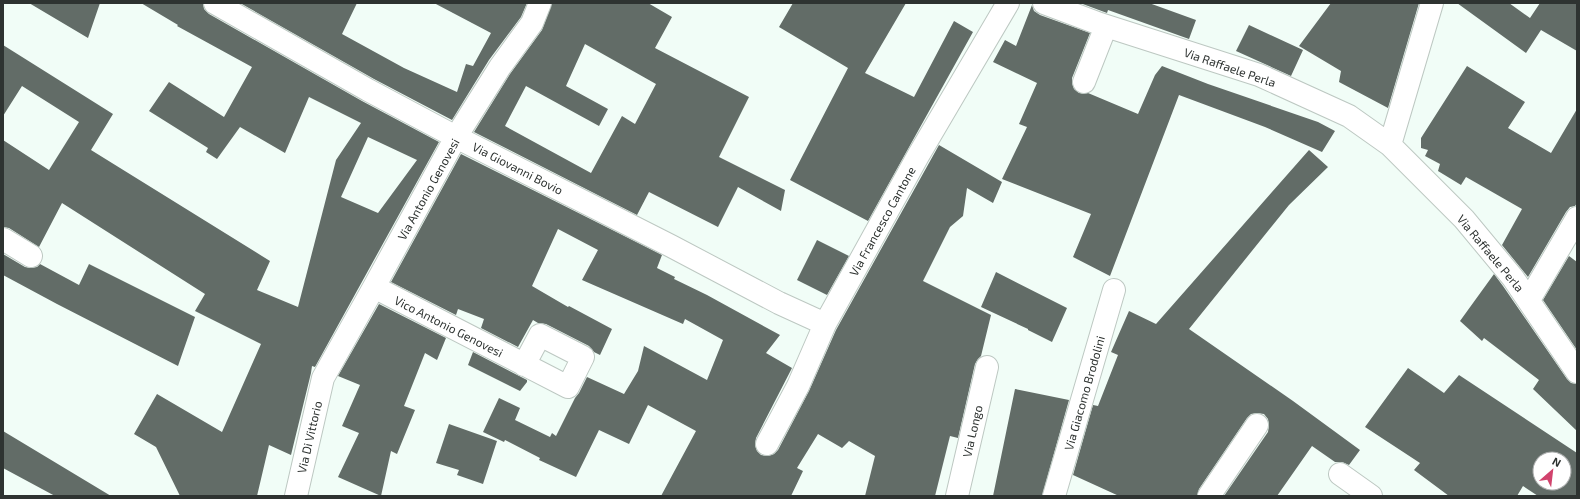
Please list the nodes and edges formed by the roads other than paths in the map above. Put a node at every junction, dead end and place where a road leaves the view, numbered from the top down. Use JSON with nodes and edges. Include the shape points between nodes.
{"nodes":[{"id":1,"x":215,"y":3,"type":"edge"},
{"id":2,"x":540,"y":3,"type":"edge"},
{"id":3,"x":1008,"y":3,"type":"edge"},
{"id":4,"x":1044,"y":3,"type":"edge"},
{"id":5,"x":1432,"y":3,"type":"edge"},
{"id":6,"x":1106,"y":26,"type":"junction"},
{"id":7,"x":1084,"y":82,"type":"dead end"},
{"id":8,"x":456,"y":137,"type":"junction"},
{"id":9,"x":1390,"y":145,"type":"junction"},
{"id":10,"x":1577,"y":218,"type":"edge"},
{"id":11,"x":3,"y":239,"type":"edge"},
{"id":12,"x":31,"y":256,"type":"dead end"},
{"id":13,"x":374,"y":288,"type":"junction"},
{"id":14,"x":1114,"y":290,"type":"dead end"},
{"id":15,"x":1529,"y":300,"type":"junction"},
{"id":16,"x":826,"y":324,"type":"junction"},
{"id":17,"x":524,"y":365,"type":"dead end"},
{"id":18,"x":987,"y":366,"type":"dead end"},
{"id":19,"x":1577,"y":372,"type":"edge"},
{"id":20,"x":323,"y":378,"type":"joint"},
{"id":21,"x":1257,"y":425,"type":"dead end"},
{"id":22,"x":767,"y":444,"type":"dead end"},
{"id":23,"x":1340,"y":474,"type":"dead end"},
{"id":24,"x":296,"y":496,"type":"edge"},
{"id":25,"x":958,"y":496,"type":"edge"},
{"id":26,"x":1054,"y":496,"type":"edge"},
{"id":27,"x":1209,"y":496,"type":"edge"},
{"id":28,"x":1371,"y":496,"type":"edge"}],
"edges":[{"from":1,"to":8,"type":"street","name":"Via Giovanni Bovio"},
{"from":2,"to":8,"type":"street","name":"Via Antonio Genovesi","via":[[532,23],[500,66]]},
{"from":3,"to":16,"type":"street","name":"Via Francesco Cantone","via":[[918,156]]},
{"from":4,"to":6,"type":"street","name":"Via Raffaele Perla"},
{"from":5,"to":9,"type":"street"},
{"from":6,"to":7,"type":"street"},
{"from":6,"to":9,"type":"street","name":"Via Raffaele Perla","via":[[1259,75],[1349,116]]},
{"from":8,"to":13,"type":"street","name":"Via Antonio Genovesi"},
{"from":8,"to":16,"type":"street","name":"Via Giovanni Bovio","via":[[779,303]]},
{"from":9,"to":15,"type":"street","name":"Via Raffaele Perla","via":[[1464,219]]},
{"from":10,"to":15,"type":"street"},
{"from":11,"to":12,"type":"street"},
{"from":13,"to":17,"type":"street","name":"Vico Antonio Genovesi"},
{"from":13,"to":20,"type":"street","name":"Via Antonio Genovesi"},
{"from":14,"to":26,"type":"street","name":"Via Giacomo Brodolini"},
{"from":15,"to":19,"type":"street","name":"Via Raffaele Perla"},
{"from":16,"to":22,"type":"street","name":"Via Francesco Cantone","via":[[798,386]]},
{"from":18,"to":25,"type":"street","name":"Via Longo"},
{"from":20,"to":24,"type":"street","name":"Via Di Vittorio"},
{"from":21,"to":27,"type":"street"},
{"from":23,"to":28,"type":"street"}]}
